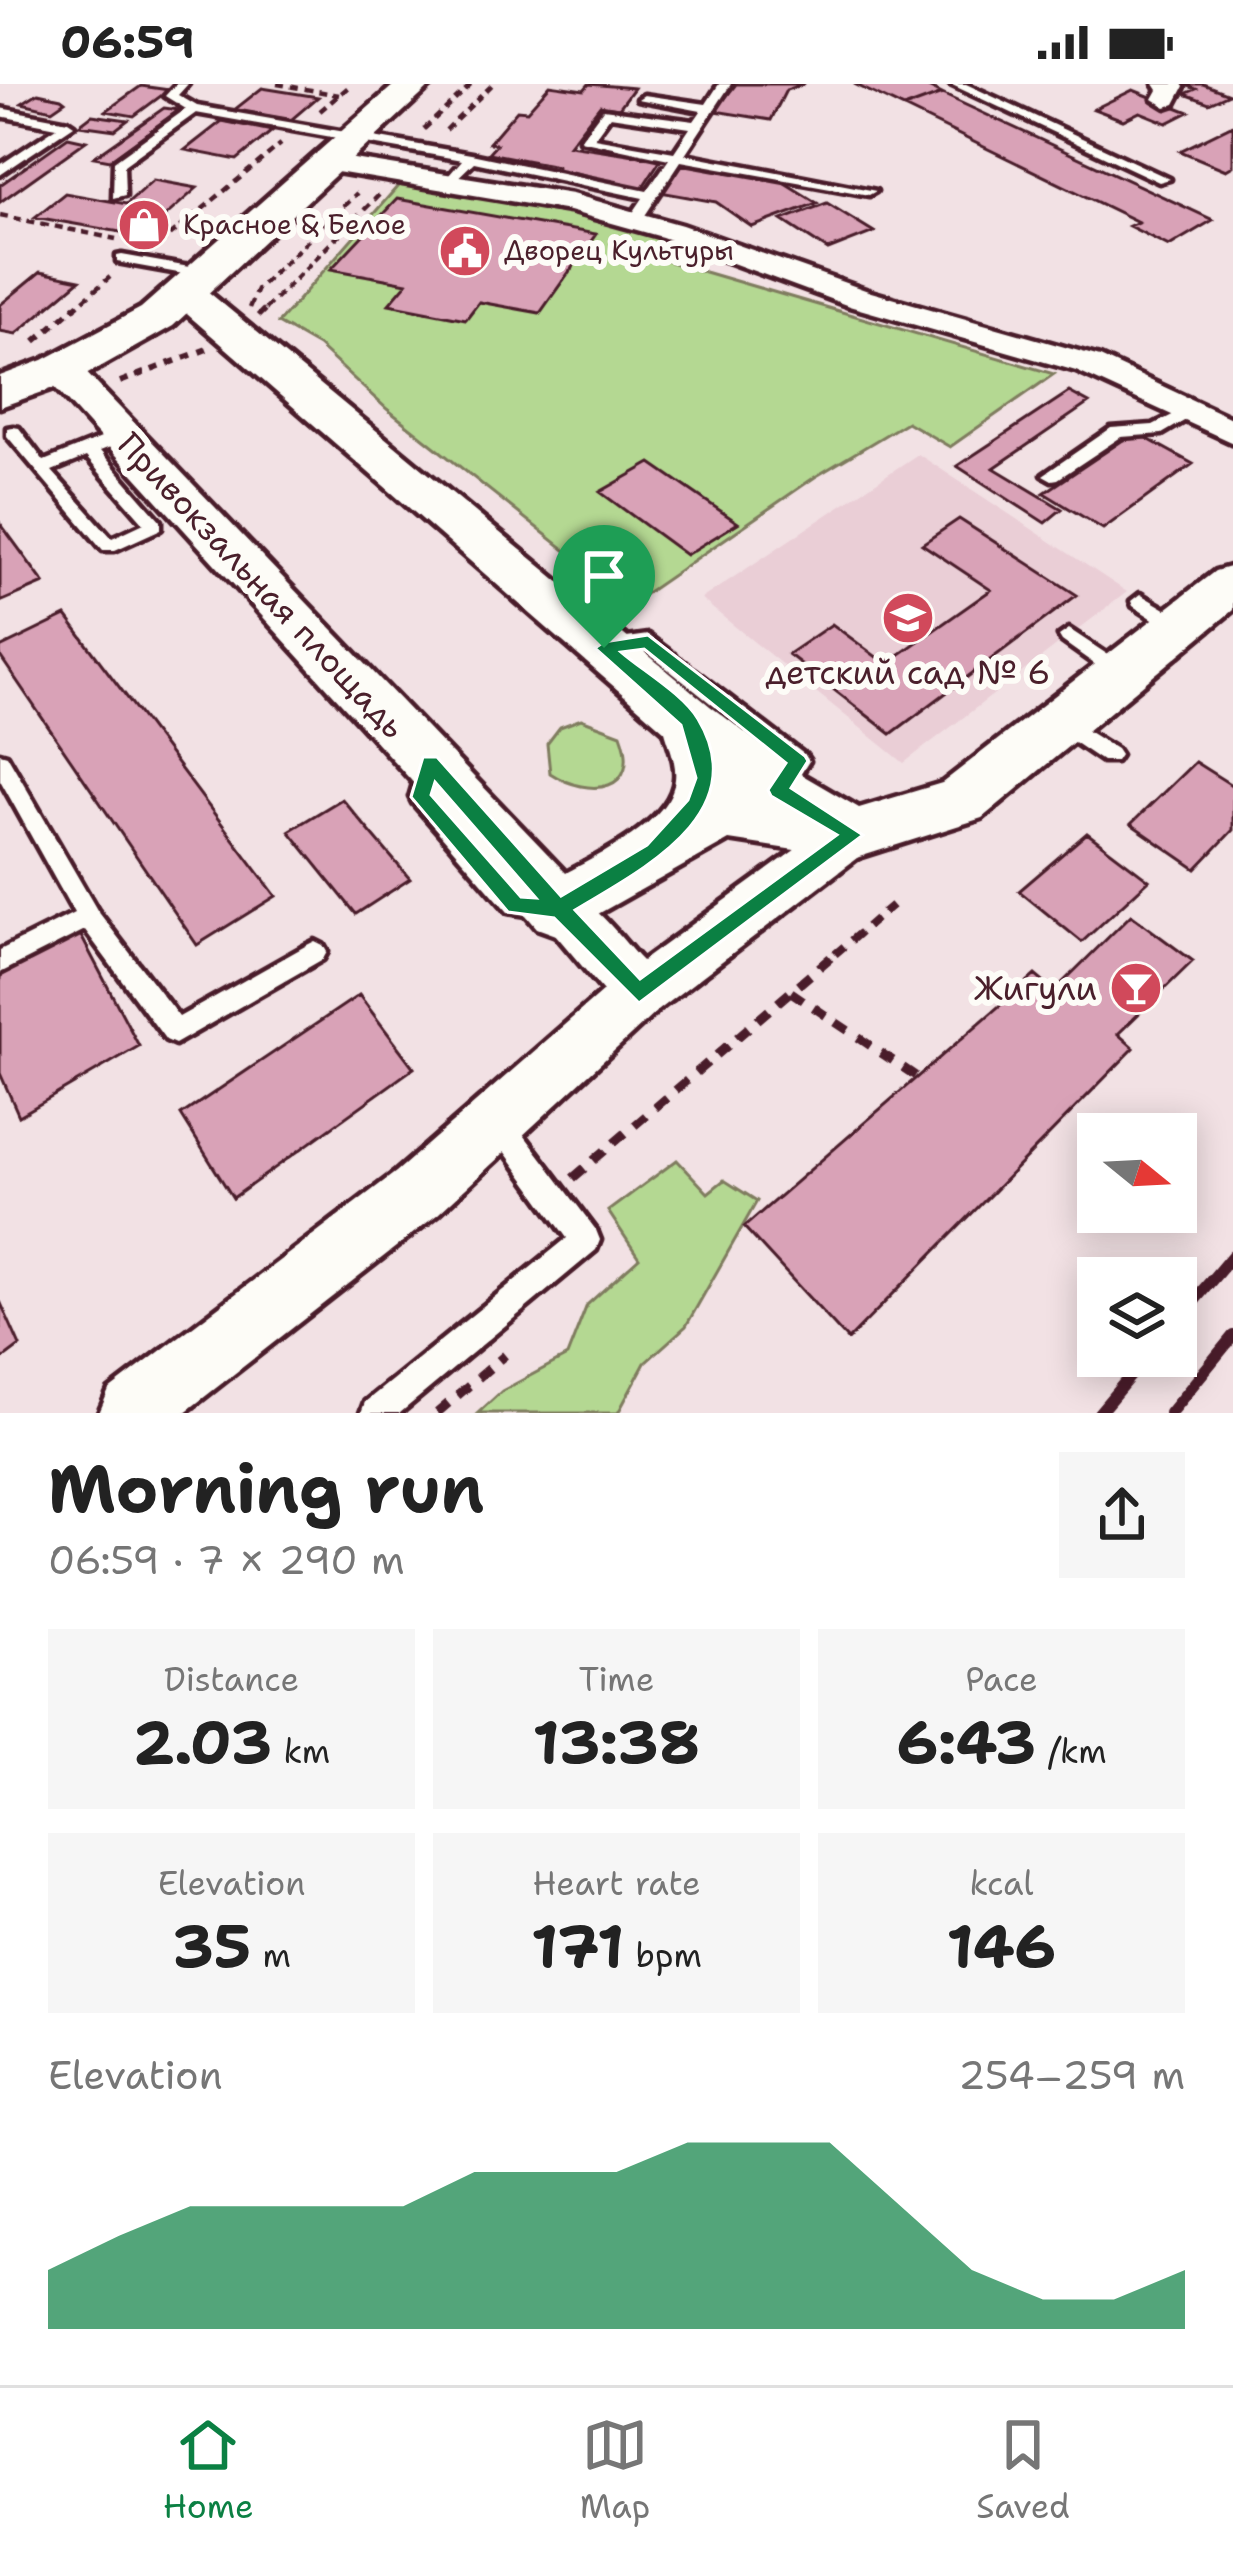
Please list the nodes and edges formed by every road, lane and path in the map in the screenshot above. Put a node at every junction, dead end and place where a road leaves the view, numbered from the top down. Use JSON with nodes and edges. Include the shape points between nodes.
{"nodes":[{"id":1,"x":182,"y":84,"type":"edge"},
{"id":2,"x":278,"y":84,"type":"edge"},
{"id":3,"x":352,"y":84,"type":"edge"},
{"id":4,"x":416,"y":84,"type":"edge"},
{"id":5,"x":724,"y":84,"type":"edge"},
{"id":6,"x":956,"y":84,"type":"edge"},
{"id":7,"x":471,"y":85,"type":"edge"},
{"id":8,"x":489,"y":88,"type":"dead end"},
{"id":9,"x":464,"y":92,"type":"dead end"},
{"id":10,"x":339,"y":95,"type":"junction"},
{"id":11,"x":482,"y":95,"type":"dead end"},
{"id":12,"x":985,"y":98,"type":"junction"},
{"id":13,"x":644,"y":99,"type":"dead end"},
{"id":14,"x":968,"y":103,"type":"dead end"},
{"id":15,"x":451,"y":104,"type":"dead end"},
{"id":16,"x":470,"y":107,"type":"dead end"},
{"id":17,"x":709,"y":108,"type":"junction"},
{"id":18,"x":194,"y":109,"type":"junction"},
{"id":19,"x":443,"y":111,"type":"dead end"},
{"id":20,"x":0,"y":112,"type":"edge"},
{"id":21,"x":462,"y":114,"type":"dead end"},
{"id":22,"x":697,"y":125,"type":"junction"},
{"id":23,"x":298,"y":129,"type":"junction"},
{"id":24,"x":343,"y":150,"type":"junction"},
{"id":25,"x":678,"y":154,"type":"junction"},
{"id":26,"x":471,"y":158,"type":"junction"},
{"id":27,"x":0,"y":171,"type":"edge"},
{"id":28,"x":1164,"y":179,"type":"dead end"},
{"id":29,"x":449,"y":182,"type":"junction"},
{"id":30,"x":869,"y":191,"type":"dead end"},
{"id":31,"x":118,"y":195,"type":"dead end"},
{"id":32,"x":348,"y":202,"type":"dead end"},
{"id":33,"x":369,"y":206,"type":"dead end"},
{"id":34,"x":643,"y":208,"type":"junction"},
{"id":35,"x":0,"y":215,"type":"edge"},
{"id":36,"x":322,"y":227,"type":"dead end"},
{"id":37,"x":343,"y":231,"type":"dead end"},
{"id":38,"x":130,"y":242,"type":"dead end"},
{"id":39,"x":143,"y":245,"type":"dead end"},
{"id":40,"x":294,"y":254,"type":"dead end"},
{"id":41,"x":315,"y":258,"type":"dead end"},
{"id":42,"x":122,"y":259,"type":"dead end"},
{"id":43,"x":196,"y":284,"type":"junction"},
{"id":44,"x":256,"y":290,"type":"dead end"},
{"id":45,"x":278,"y":294,"type":"dead end"},
{"id":46,"x":60,"y":370,"type":"junction"},
{"id":47,"x":1190,"y":411,"type":"junction"},
{"id":48,"x":6,"y":412,"type":"edge"},
{"id":49,"x":1233,"y":432,"type":"edge"},
{"id":50,"x":105,"y":443,"type":"junction"},
{"id":51,"x":41,"y":469,"type":"junction"},
{"id":52,"x":1052,"y":475,"type":"dead end"},
{"id":53,"x":1199,"y":606,"type":"edge"},
{"id":54,"x":1069,"y":636,"type":"dead end"},
{"id":55,"x":604,"y":648,"type":"junction"},
{"id":56,"x":1121,"y":673,"type":"junction"},
{"id":57,"x":690,"y":721,"type":"junction"},
{"id":58,"x":1060,"y":722,"type":"junction"},
{"id":59,"x":1109,"y":755,"type":"dead end"},
{"id":60,"x":0,"y":761,"type":"edge"},
{"id":61,"x":778,"y":790,"type":"junction"},
{"id":62,"x":853,"y":835,"type":"junction"},
{"id":63,"x":655,"y":851,"type":"junction"},
{"id":64,"x":897,"y":902,"type":"dead end"},
{"id":65,"x":559,"y":909,"type":"junction"},
{"id":66,"x":89,"y":917,"type":"junction"},
{"id":67,"x":315,"y":952,"type":"dead end"},
{"id":68,"x":0,"y":962,"type":"edge"},
{"id":69,"x":791,"y":992,"type":"junction"},
{"id":70,"x":639,"y":993,"type":"junction"},
{"id":71,"x":917,"y":1077,"type":"dead end"},
{"id":72,"x":500,"y":1124,"type":"junction"},
{"id":73,"x":581,"y":1201,"type":"dead end"},
{"id":74,"x":522,"y":1340,"type":"dead end"},
{"id":75,"x":132,"y":1413,"type":"edge"},
{"id":76,"x":376,"y":1413,"type":"edge"},
{"id":77,"x":437,"y":1413,"type":"edge"}],
"edges":[{"from":1,"to":18,"type":"lane","via":[[171,96]]},
{"from":2,"to":10,"type":"path"},
{"from":3,"to":10,"type":"path"},
{"from":4,"to":24,"type":"main road"},
{"from":5,"to":17,"type":"lane"},
{"from":6,"to":12,"type":"lane"},
{"from":7,"to":8,"type":"path"},
{"from":9,"to":11,"type":"path"},
{"from":10,"to":23,"type":"path"},
{"from":12,"to":14,"type":"lane"},
{"from":12,"to":28,"type":"lane"},
{"from":13,"to":17,"type":"lane"},
{"from":15,"to":16,"type":"path"},
{"from":17,"to":22,"type":"lane"},
{"from":18,"to":23,"type":"lane"},
{"from":18,"to":31,"type":"lane","via":[[118,164]]},
{"from":19,"to":21,"type":"path"},
{"from":20,"to":27,"type":"lane","via":[[68,125]]},
{"from":22,"to":25,"type":"lane"},
{"from":22,"to":25,"type":"lane","via":[[607,112],[586,140]]},
{"from":23,"to":24,"type":"lane"},
{"from":23,"to":39,"type":"path","via":[[156,248]]},
{"from":24,"to":26,"type":"lane"},
{"from":24,"to":29,"type":"street"},
{"from":24,"to":43,"type":"main road"},
{"from":25,"to":30,"type":"lane"},
{"from":25,"to":34,"type":"lane"},
{"from":26,"to":29,"type":"lane"},
{"from":26,"to":34,"type":"lane"},
{"from":29,"to":34,"type":"street"},
{"from":32,"to":33,"type":"path"},
{"from":34,"to":47,"type":"street","via":[[860,299],[1088,364]]},
{"from":35,"to":38,"type":"path"},
{"from":36,"to":37,"type":"path"},
{"from":40,"to":41,"type":"path"},
{"from":42,"to":43,"type":"lane"},
{"from":43,"to":46,"type":"main road","via":[[158,316]]},
{"from":43,"to":55,"type":"street"},
{"from":44,"to":45,"type":"path"},
{"from":46,"to":48,"type":"main road"},
{"from":46,"to":50,"type":"street","name":"Привокзальная площадь"},
{"from":47,"to":49,"type":"street"},
{"from":47,"to":52,"type":"lane","via":[[1156,430],[1117,432]]},
{"from":48,"to":51,"type":"lane"},
{"from":50,"to":51,"type":"lane"},
{"from":50,"to":51,"type":"lane","via":[[155,525],[109,546]]},
{"from":50,"to":65,"type":"street","name":"Привокзальная площадь","via":[[430,763]]},
{"from":53,"to":56,"type":"street"},
{"from":54,"to":56,"type":"lane"},
{"from":55,"to":57,"type":"street"},
{"from":55,"to":61,"type":"lane","via":[[648,642],[798,761]]},
{"from":56,"to":58,"type":"street"},
{"from":57,"to":61,"type":"street"},
{"from":57,"to":63,"type":"street","via":[[706,778],[697,804]]},
{"from":58,"to":59,"type":"lane"},
{"from":58,"to":62,"type":"street","via":[[961,801]]},
{"from":60,"to":66,"type":"lane"},
{"from":61,"to":62,"type":"street"},
{"from":62,"to":63,"type":"street","via":[[723,815]]},
{"from":62,"to":70,"type":"street"},
{"from":63,"to":65,"type":"street"},
{"from":64,"to":69,"type":"path"},
{"from":65,"to":70,"type":"street","name":"Привокзальная площадь"},
{"from":66,"to":67,"type":"lane","via":[[175,1032]]},
{"from":66,"to":68,"type":"lane"},
{"from":69,"to":71,"type":"path"},
{"from":69,"to":73,"type":"path","via":[[567,1184]]},
{"from":70,"to":72,"type":"street"},
{"from":72,"to":75,"type":"street"},
{"from":72,"to":76,"type":"lane","via":[[586,1240]]},
{"from":74,"to":77,"type":"path"}]}
